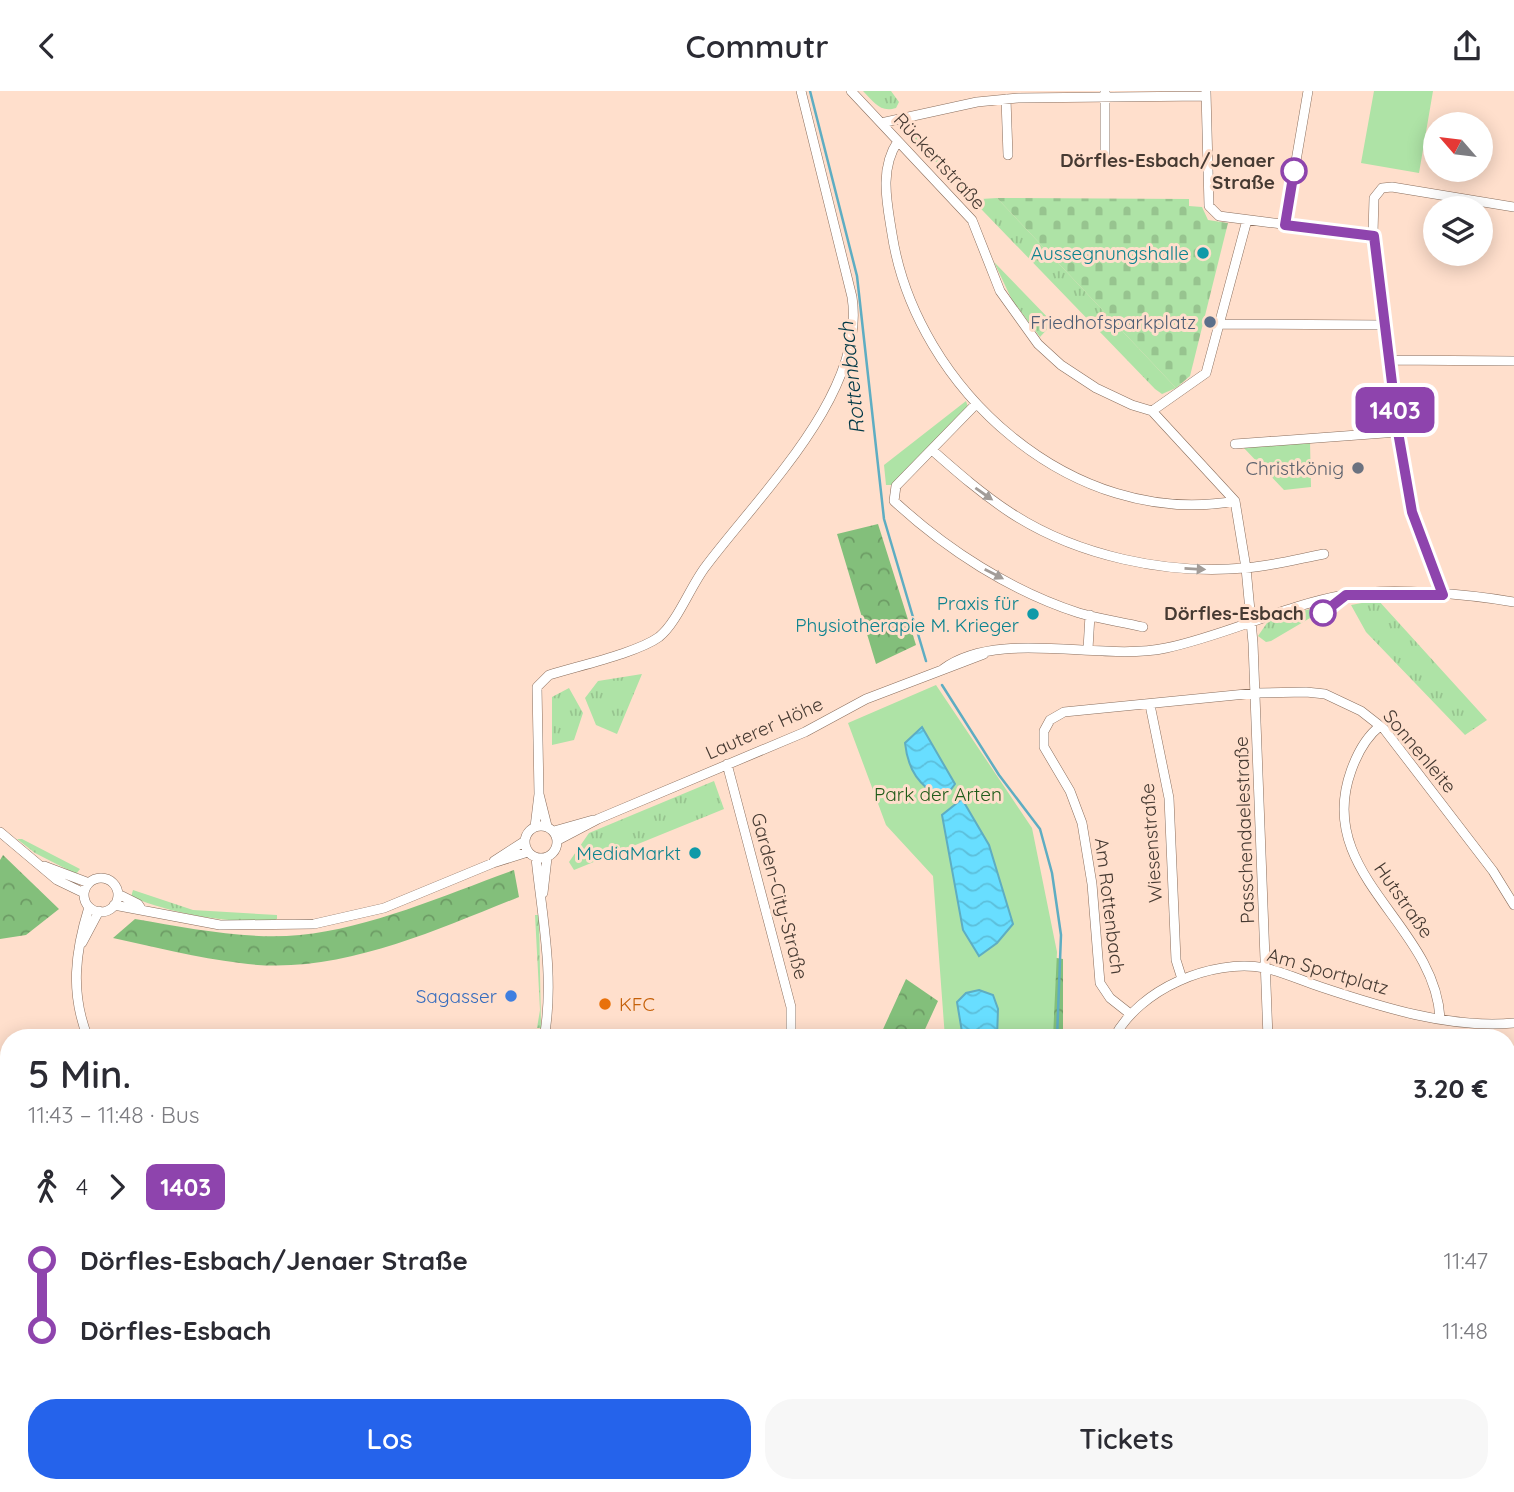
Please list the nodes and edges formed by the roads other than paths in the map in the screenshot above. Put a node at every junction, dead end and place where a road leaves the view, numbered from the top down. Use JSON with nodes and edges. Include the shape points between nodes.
{"nodes":[{"id":1,"x":801,"y":91,"type":"edge"},
{"id":2,"x":851,"y":91,"type":"edge"},
{"id":3,"x":1308,"y":91,"type":"edge"},
{"id":4,"x":1105,"y":93,"type":"edge"},
{"id":5,"x":1206,"y":93,"type":"edge"},
{"id":6,"x":1006,"y":99,"type":"junction"},
{"id":7,"x":881,"y":123,"type":"junction"},
{"id":8,"x":898,"y":142,"type":"junction"},
{"id":9,"x":1008,"y":155,"type":"dead end"},
{"id":10,"x":1105,"y":155,"type":"dead end"},
{"id":11,"x":1514,"y":207,"type":"edge"},
{"id":12,"x":1247,"y":220,"type":"junction"},
{"id":13,"x":1285,"y":225,"type":"junction"},
{"id":14,"x":1374,"y":236,"type":"junction"},
{"id":15,"x":1219,"y":324,"type":"junction"},
{"id":16,"x":1386,"y":325,"type":"junction"},
{"id":17,"x":1389,"y":360,"type":"junction"},
{"id":18,"x":1514,"y":361,"type":"edge"},
{"id":19,"x":976,"y":404,"type":"junction"},
{"id":20,"x":1152,"y":411,"type":"junction"},
{"id":21,"x":1398,"y":432,"type":"junction"},
{"id":22,"x":1235,"y":444,"type":"dead end"},
{"id":23,"x":932,"y":450,"type":"junction"},
{"id":24,"x":1235,"y":501,"type":"junction"},
{"id":25,"x":1324,"y":554,"type":"dead end"},
{"id":26,"x":1246,"y":568,"type":"junction"},
{"id":27,"x":1443,"y":595,"type":"junction"},
{"id":28,"x":1514,"y":602,"type":"edge"},
{"id":29,"x":1090,"y":615,"type":"junction"},
{"id":30,"x":1251,"y":621,"type":"junction"},
{"id":31,"x":1143,"y":627,"type":"dead end"},
{"id":32,"x":1088,"y":649,"type":"junction"},
{"id":33,"x":1256,"y":693,"type":"junction"},
{"id":34,"x":1150,"y":705,"type":"junction"},
{"id":35,"x":1380,"y":726,"type":"junction"},
{"id":36,"x":727,"y":764,"type":"junction"},
{"id":37,"x":539,"y":794,"type":"junction"},
{"id":38,"x":535,"y":827,"type":"junction"},
{"id":39,"x":0,"y":832,"type":"edge"},
{"id":40,"x":553,"y":832,"type":"junction"},
{"id":41,"x":525,"y":841,"type":"junction"},
{"id":42,"x":532,"y":855,"type":"junction"},
{"id":43,"x":547,"y":858,"type":"junction"},
{"id":44,"x":493,"y":863,"type":"junction"},
{"id":45,"x":39,"y":865,"type":"junction"},
{"id":46,"x":89,"y":883,"type":"junction"},
{"id":47,"x":84,"y":893,"type":"junction"},
{"id":48,"x":118,"y":894,"type":"junction"},
{"id":49,"x":542,"y":894,"type":"junction"},
{"id":50,"x":114,"y":905,"type":"junction"},
{"id":51,"x":1514,"y":905,"type":"edge"},
{"id":52,"x":94,"y":909,"type":"junction"},
{"id":53,"x":142,"y":910,"type":"junction"},
{"id":54,"x":1266,"y":968,"type":"junction"},
{"id":55,"x":1182,"y":979,"type":"junction"},
{"id":56,"x":1129,"y":1013,"type":"junction"},
{"id":57,"x":1440,"y":1018,"type":"junction"},
{"id":58,"x":1514,"y":1023,"type":"edge"},
{"id":59,"x":85,"y":1029,"type":"edge"},
{"id":60,"x":545,"y":1029,"type":"edge"},
{"id":61,"x":791,"y":1029,"type":"edge"},
{"id":62,"x":1119,"y":1029,"type":"edge"},
{"id":63,"x":1268,"y":1029,"type":"edge"}],
"edges":[{"from":1,"to":37,"type":"street","via":[[855,312],[852,347],[802,442],[706,565],[665,631],[647,643],[542,679],[535,700]]},
{"from":2,"to":7,"type":"street","name":"Rückertstraße"},
{"from":3,"to":13,"type":"street"},
{"from":4,"to":5,"type":"street"},
{"from":4,"to":6,"type":"street"},
{"from":4,"to":10,"type":"street"},
{"from":5,"to":12,"type":"street","via":[[1209,206],[1219,216]]},
{"from":6,"to":7,"type":"street","via":[[977,101]]},
{"from":6,"to":9,"type":"street"},
{"from":7,"to":8,"type":"street","name":"Rückertstraße"},
{"from":8,"to":19,"type":"street","via":[[890,153],[886,176],[901,275],[921,326]]},
{"from":8,"to":20,"type":"street","name":"Rückertstraße","via":[[972,220],[1000,291],[1038,344],[1096,388]]},
{"from":11,"to":14,"type":"street","via":[[1382,188],[1374,198]]},
{"from":12,"to":13,"type":"street"},
{"from":12,"to":15,"type":"street"},
{"from":13,"to":14,"type":"street"},
{"from":14,"to":16,"type":"street"},
{"from":15,"to":16,"type":"street"},
{"from":15,"to":20,"type":"street","via":[[1203,377]]},
{"from":16,"to":17,"type":"street"},
{"from":17,"to":18,"type":"street"},
{"from":17,"to":21,"type":"street"},
{"from":19,"to":23,"type":"street"},
{"from":19,"to":24,"type":"street","via":[[1028,449],[1079,478],[1116,492],[1206,506]]},
{"from":20,"to":24,"type":"street","name":"Rückertstraße"},
{"from":21,"to":22,"type":"street"},
{"from":21,"to":27,"type":"street","via":[[1412,512]]},
{"from":23,"to":26,"type":"street","one_way":true,"via":[[972,485],[1055,537],[1156,566]]},
{"from":23,"to":29,"type":"street","one_way":true,"via":[[896,486],[894,502],[982,568],[1037,597]]},
{"from":24,"to":26,"type":"street"},
{"from":25,"to":26,"type":"street"},
{"from":26,"to":30,"type":"street"},
{"from":27,"to":28,"type":"street","name":"Lauterer Höhe"},
{"from":27,"to":30,"type":"street","name":"Lauterer Höhe","via":[[1346,595]]},
{"from":29,"to":31,"type":"street"},
{"from":29,"to":32,"type":"street"},
{"from":30,"to":32,"type":"street","name":"Lauterer Höhe","via":[[1166,648]]},
{"from":30,"to":33,"type":"street","name":"Passchendaelestraße"},
{"from":32,"to":36,"type":"street","name":"Lauterer Höhe","via":[[1032,647],[985,653],[866,699],[805,732]]},
{"from":33,"to":34,"type":"street","name":"Am Rottenbach"},
{"from":33,"to":35,"type":"street","name":"Sonnenleite","via":[[1325,694]]},
{"from":33,"to":54,"type":"street","name":"Passchendaelestraße"},
{"from":34,"to":55,"type":"street","name":"Wiesenstraße","via":[[1168,799],[1176,960]]},
{"from":34,"to":56,"type":"street","name":"Am Rottenbach","via":[[1064,712],[1050,720],[1043,738],[1082,823],[1100,982],[1110,998]]},
{"from":35,"to":51,"type":"street","name":"Sonnenleite","via":[[1493,871]]},
{"from":35,"to":57,"type":"street","name":"Hutstraße","via":[[1356,756],[1347,781],[1348,844],[1367,882],[1423,959]]},
{"from":36,"to":40,"type":"street","name":"Lauterer Höhe","via":[[598,819]]},
{"from":36,"to":61,"type":"street","name":"Garden-City-Straße","via":[[791,1007]]},
{"from":37,"to":38,"type":"street"},
{"from":37,"to":40,"type":"street"},
{"from":38,"to":40,"type":"street"},
{"from":38,"to":41,"type":"street"},
{"from":39,"to":45,"type":"street"},
{"from":40,"to":43,"type":"street","via":[[554,852]]},
{"from":41,"to":42,"type":"street"},
{"from":41,"to":44,"type":"street"},
{"from":42,"to":43,"type":"street"},
{"from":42,"to":44,"type":"street"},
{"from":42,"to":49,"type":"street"},
{"from":43,"to":49,"type":"street"},
{"from":44,"to":53,"type":"street","via":[[384,908],[314,924],[220,925]]},
{"from":45,"to":46,"type":"street"},
{"from":45,"to":47,"type":"street"},
{"from":46,"to":47,"type":"street"},
{"from":46,"to":48,"type":"street","via":[[108,879]]},
{"from":47,"to":52,"type":"street"},
{"from":48,"to":50,"type":"street"},
{"from":48,"to":53,"type":"street"},
{"from":49,"to":60,"type":"street"},
{"from":50,"to":52,"type":"street"},
{"from":50,"to":53,"type":"street"},
{"from":52,"to":59,"type":"street","via":[[75,978],[75,998]]},
{"from":54,"to":55,"type":"street","name":"Am Sportplatz","via":[[1244,967]]},
{"from":54,"to":57,"type":"street","name":"Am Sportplatz","via":[[1355,998]]},
{"from":54,"to":63,"type":"street","name":"Passchendaelestraße"},
{"from":55,"to":56,"type":"street","name":"Am Sportplatz"},
{"from":56,"to":62,"type":"street","name":"Am Sportplatz"},
{"from":57,"to":58,"type":"street","name":"Am Sportplatz"}]}
